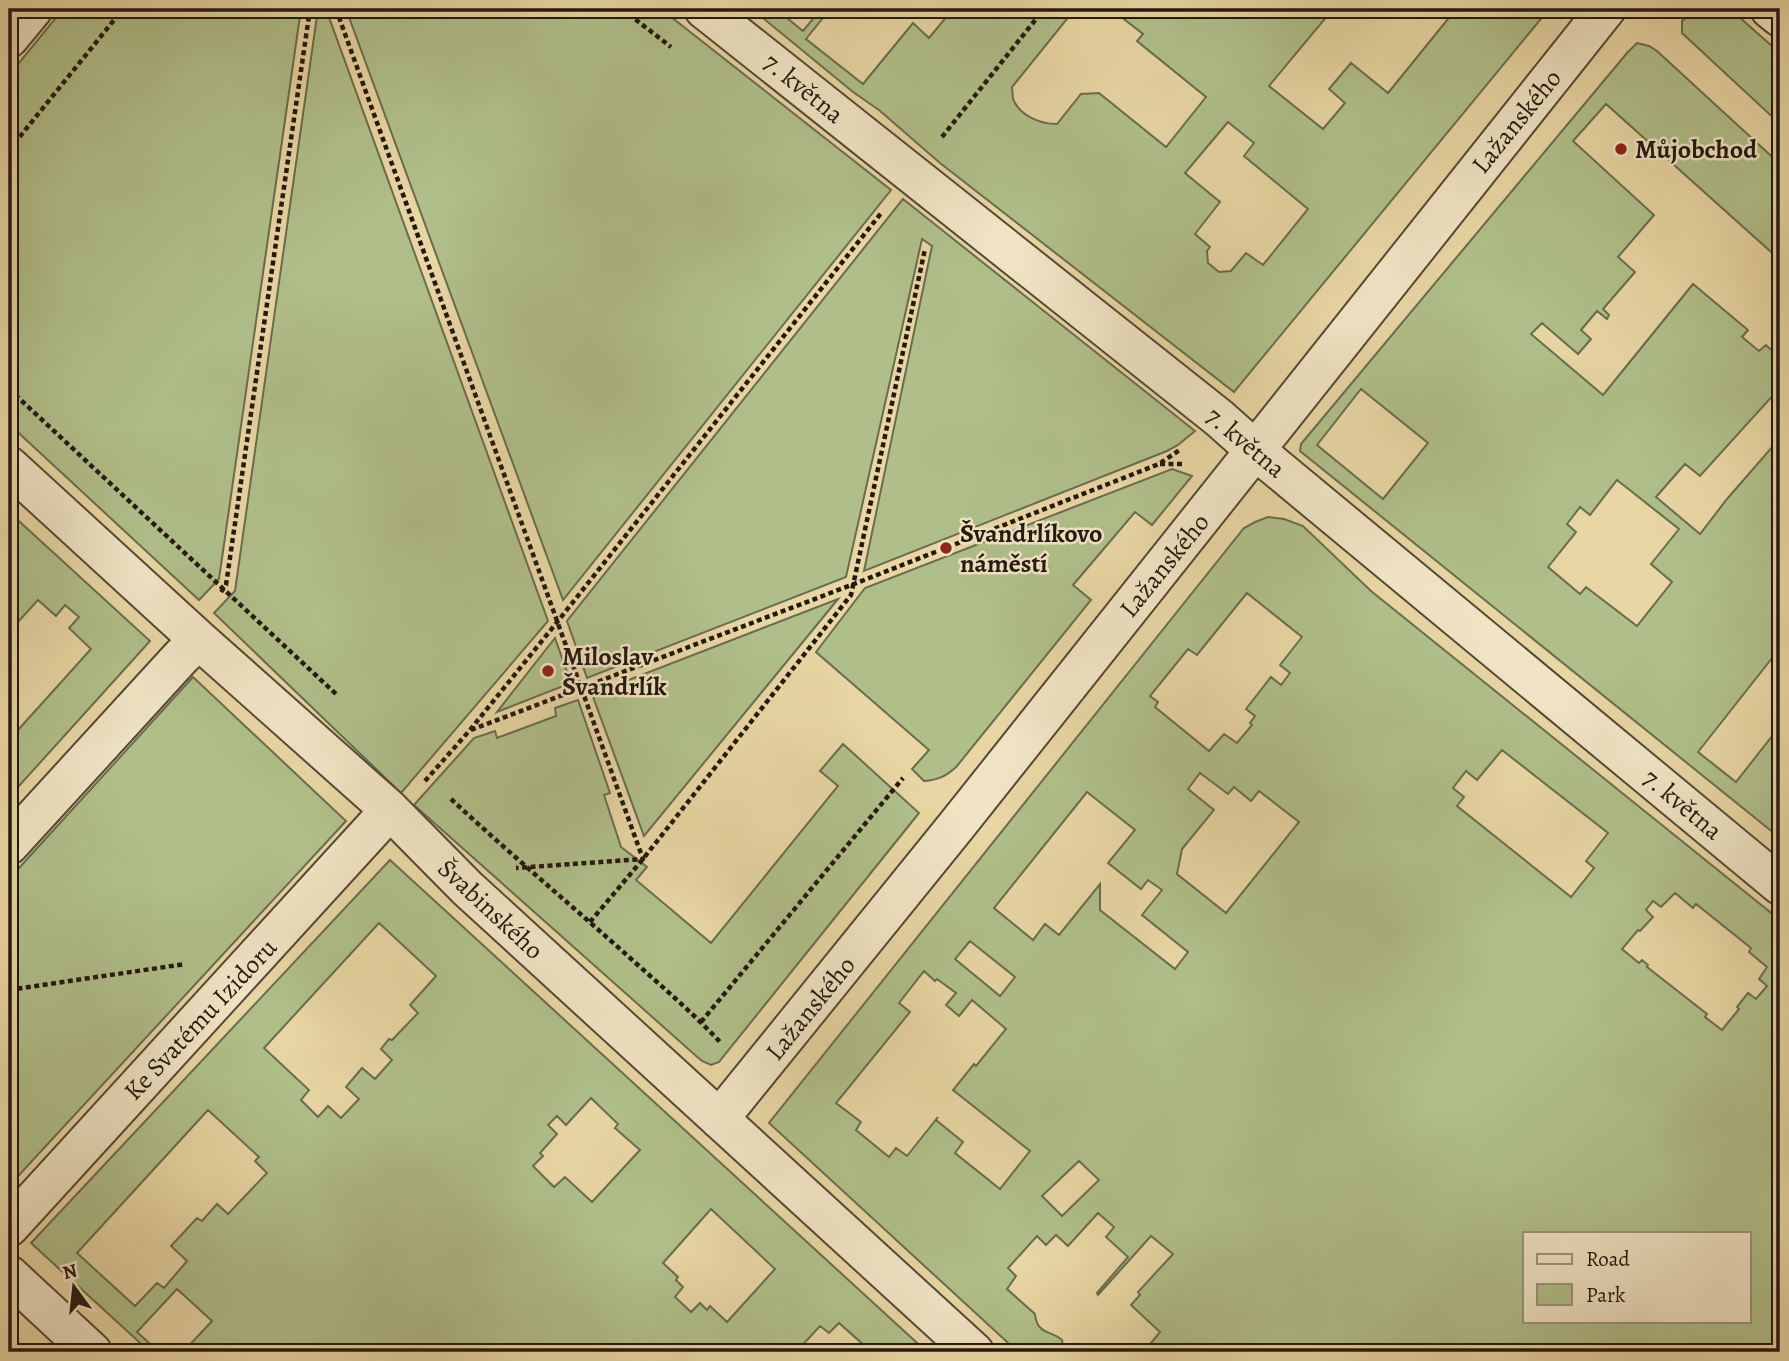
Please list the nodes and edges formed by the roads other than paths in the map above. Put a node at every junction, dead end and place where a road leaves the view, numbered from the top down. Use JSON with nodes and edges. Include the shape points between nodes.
{"nodes":[{"id":1,"x":33,"y":9,"type":"edge"},
{"id":2,"x":704,"y":9,"type":"edge"},
{"id":3,"x":1606,"y":9,"type":"edge"},
{"id":4,"x":1770,"y":9,"type":"edge"},
{"id":5,"x":1780,"y":18,"type":"edge"},
{"id":6,"x":9,"y":38,"type":"edge"},
{"id":7,"x":1255,"y":450,"type":"junction"},
{"id":8,"x":9,"y":466,"type":"edge"},
{"id":9,"x":191,"y":633,"type":"junction"},
{"id":10,"x":390,"y":810,"type":"junction"},
{"id":11,"x":9,"y":845,"type":"edge"},
{"id":12,"x":1780,"y":885,"type":"edge"},
{"id":13,"x":719,"y":1119,"type":"junction"},
{"id":14,"x":9,"y":1227,"type":"edge"},
{"id":15,"x":9,"y":1275,"type":"edge"},
{"id":16,"x":92,"y":1352,"type":"edge"},
{"id":17,"x":974,"y":1352,"type":"edge"}],
"edges":[{"from":1,"to":6,"type":"street"},
{"from":2,"to":7,"type":"street","name":"7. května"},
{"from":3,"to":7,"type":"street","name":"Lažanského"},
{"from":4,"to":5,"type":"street"},
{"from":7,"to":12,"type":"street","name":"7. května"},
{"from":7,"to":13,"type":"street","name":"Lažanského"},
{"from":8,"to":9,"type":"street","name":"Švabinského"},
{"from":9,"to":10,"type":"street","name":"Švabinského"},
{"from":9,"to":11,"type":"street","via":[[172,667]]},
{"from":10,"to":13,"type":"street","name":"Švabinského","via":[[467,888]]},
{"from":10,"to":14,"type":"street","name":"Ke Svatému Izidoru"},
{"from":13,"to":17,"type":"street","name":"Švabinského"},
{"from":15,"to":16,"type":"street"}]}
